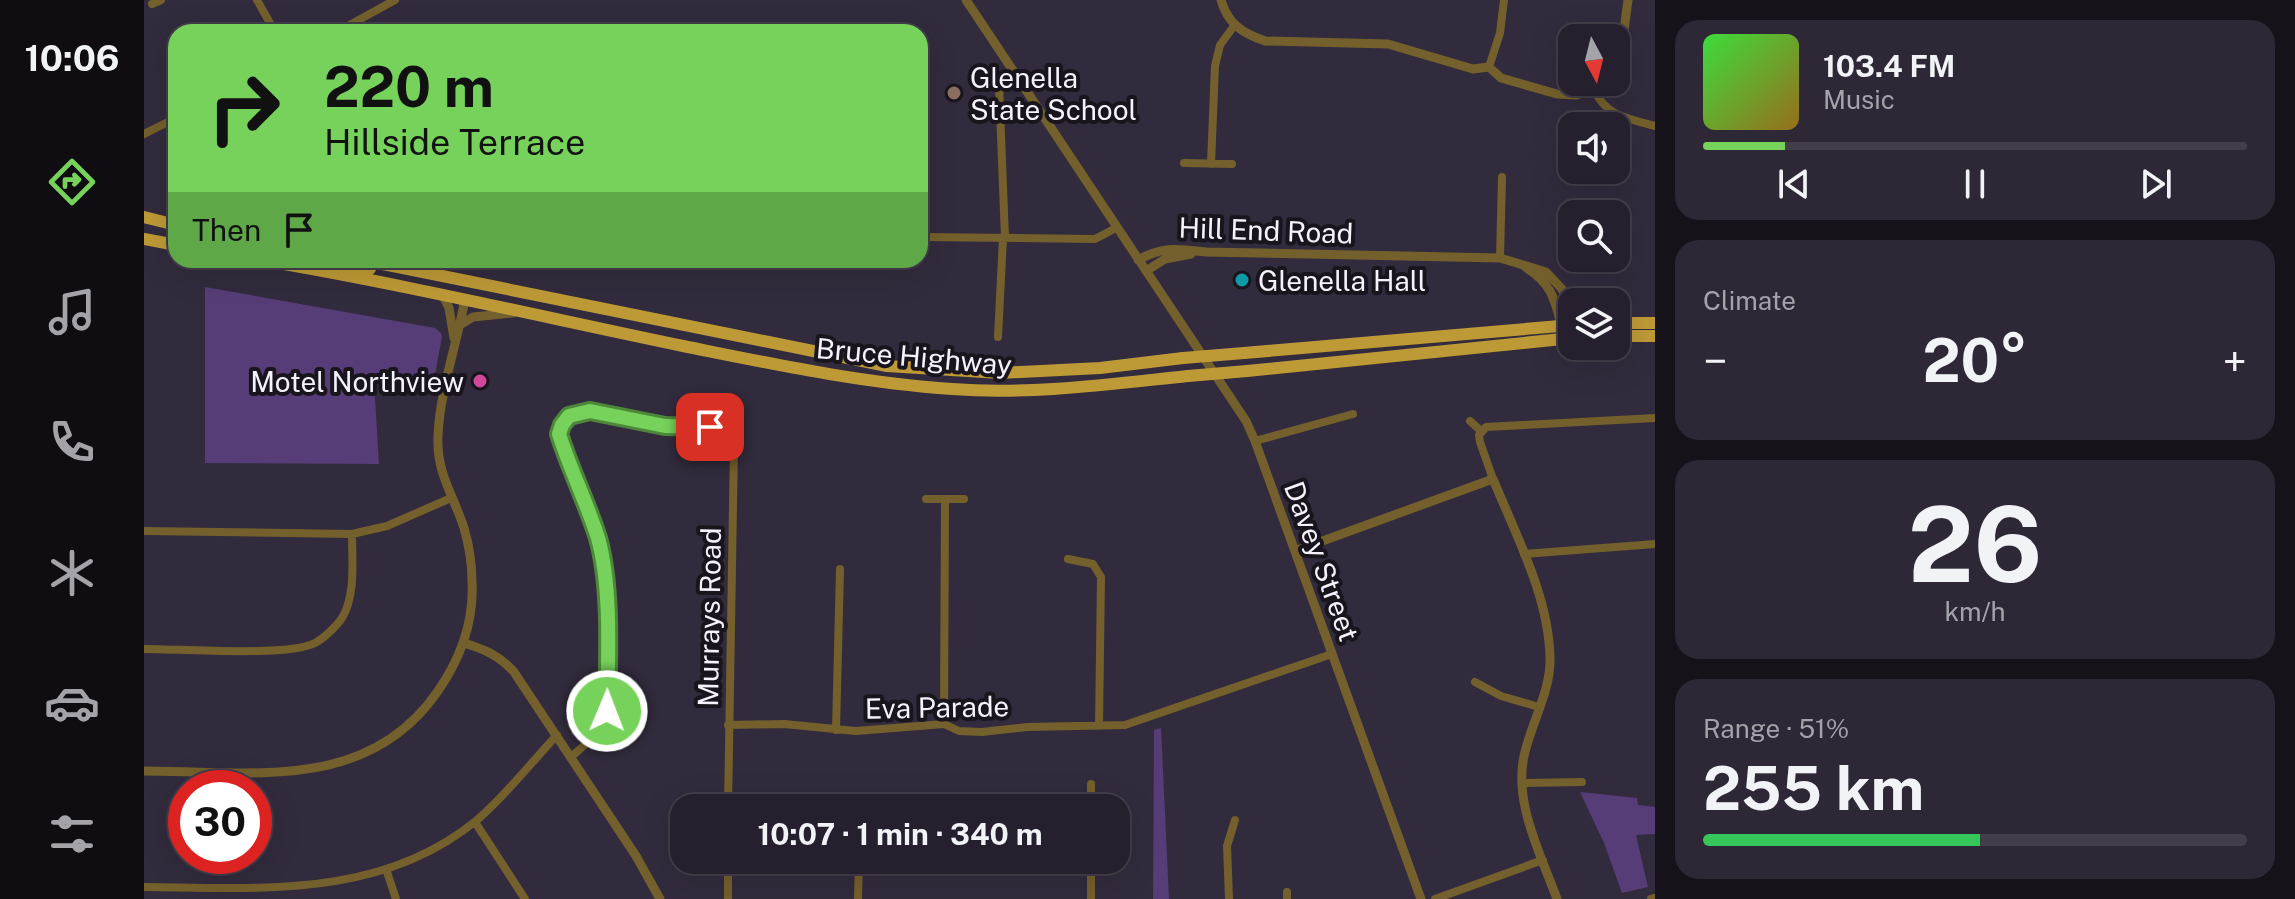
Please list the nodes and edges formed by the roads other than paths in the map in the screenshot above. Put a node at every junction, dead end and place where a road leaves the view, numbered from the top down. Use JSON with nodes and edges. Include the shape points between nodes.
{"nodes":[{"id":1,"x":257,"y":0,"type":"edge"},
{"id":2,"x":395,"y":0,"type":"edge"},
{"id":3,"x":966,"y":0,"type":"edge"},
{"id":4,"x":1221,"y":0,"type":"edge"},
{"id":5,"x":1504,"y":0,"type":"edge"},
{"id":6,"x":1628,"y":0,"type":"edge"},
{"id":7,"x":270,"y":24,"type":"edge"},
{"id":8,"x":352,"y":24,"type":"edge"},
{"id":9,"x":1625,"y":24,"type":"edge"},
{"id":10,"x":1234,"y":26,"type":"junction"},
{"id":11,"x":1489,"y":67,"type":"junction"},
{"id":12,"x":1013,"y":70,"type":"junction"},
{"id":13,"x":1558,"y":94,"type":"edge"},
{"id":14,"x":1596,"y":96,"type":"edge"},
{"id":15,"x":168,"y":122,"type":"edge"},
{"id":16,"x":1655,"y":126,"type":"edge"},
{"id":17,"x":144,"y":134,"type":"edge"},
{"id":18,"x":1184,"y":163,"type":"dead end"},
{"id":19,"x":1211,"y":164,"type":"junction"},
{"id":20,"x":1232,"y":164,"type":"dead end"},
{"id":21,"x":1502,"y":177,"type":"dead end"},
{"id":22,"x":144,"y":217,"type":"edge"},
{"id":23,"x":168,"y":223,"type":"edge"},
{"id":24,"x":1116,"y":228,"type":"junction"},
{"id":25,"x":928,"y":237,"type":"edge"},
{"id":26,"x":1004,"y":238,"type":"junction"},
{"id":27,"x":144,"y":239,"type":"edge"},
{"id":28,"x":168,"y":244,"type":"edge"},
{"id":29,"x":1206,"y":252,"type":"junction"},
{"id":30,"x":1500,"y":258,"type":"junction"},
{"id":31,"x":1138,"y":260,"type":"junction"},
{"id":32,"x":1515,"y":261,"type":"junction"},
{"id":33,"x":304,"y":268,"type":"edge"},
{"id":34,"x":369,"y":268,"type":"edge"},
{"id":35,"x":401,"y":268,"type":"edge"},
{"id":36,"x":1146,"y":271,"type":"junction"},
{"id":37,"x":1561,"y":288,"type":"edge"},
{"id":38,"x":442,"y":294,"type":"junction"},
{"id":39,"x":465,"y":299,"type":"junction"},
{"id":40,"x":1558,"y":304,"type":"edge"},
{"id":41,"x":524,"y":313,"type":"junction"},
{"id":42,"x":1630,"y":323,"type":"edge"},
{"id":43,"x":1655,"y":323,"type":"edge"},
{"id":44,"x":460,"y":325,"type":"junction"},
{"id":45,"x":1558,"y":328,"type":"edge"},
{"id":46,"x":1630,"y":336,"type":"edge"},
{"id":47,"x":1655,"y":336,"type":"edge"},
{"id":48,"x":998,"y":337,"type":"dead end"},
{"id":49,"x":1558,"y":339,"type":"edge"},
{"id":50,"x":454,"y":342,"type":"junction"},
{"id":51,"x":1353,"y":414,"type":"dead end"},
{"id":52,"x":1655,"y":418,"type":"edge"},
{"id":53,"x":1470,"y":421,"type":"dead end"},
{"id":54,"x":1481,"y":431,"type":"junction"},
{"id":55,"x":1255,"y":441,"type":"junction"},
{"id":56,"x":1493,"y":479,"type":"junction"},
{"id":57,"x":451,"y":498,"type":"junction"},
{"id":58,"x":926,"y":499,"type":"dead end"},
{"id":59,"x":945,"y":499,"type":"junction"},
{"id":60,"x":964,"y":499,"type":"dead end"},
{"id":61,"x":144,"y":531,"type":"edge"},
{"id":62,"x":352,"y":534,"type":"junction"},
{"id":63,"x":1655,"y":544,"type":"edge"},
{"id":64,"x":1295,"y":551,"type":"junction"},
{"id":65,"x":1524,"y":554,"type":"junction"},
{"id":66,"x":1068,"y":559,"type":"dead end"},
{"id":67,"x":840,"y":569,"type":"dead end"},
{"id":68,"x":464,"y":643,"type":"junction"},
{"id":69,"x":144,"y":649,"type":"edge"},
{"id":70,"x":1332,"y":654,"type":"junction"},
{"id":71,"x":1475,"y":682,"type":"dead end"},
{"id":72,"x":1539,"y":707,"type":"junction"},
{"id":73,"x":944,"y":724,"type":"junction"},
{"id":74,"x":728,"y":725,"type":"junction"},
{"id":75,"x":1099,"y":726,"type":"junction"},
{"id":76,"x":836,"y":730,"type":"junction"},
{"id":77,"x":557,"y":735,"type":"junction"},
{"id":78,"x":571,"y":757,"type":"junction"},
{"id":79,"x":144,"y":771,"type":"edge"},
{"id":80,"x":1582,"y":782,"type":"dead end"},
{"id":81,"x":1523,"y":783,"type":"junction"},
{"id":82,"x":1091,"y":784,"type":"dead end"},
{"id":83,"x":728,"y":794,"type":"edge"},
{"id":84,"x":1091,"y":794,"type":"edge"},
{"id":85,"x":1235,"y":820,"type":"dead end"},
{"id":86,"x":475,"y":822,"type":"junction"},
{"id":87,"x":1543,"y":860,"type":"junction"},
{"id":88,"x":387,"y":872,"type":"junction"},
{"id":89,"x":728,"y":874,"type":"edge"},
{"id":90,"x":859,"y":874,"type":"edge"},
{"id":91,"x":1091,"y":874,"type":"edge"},
{"id":92,"x":144,"y":887,"type":"edge"},
{"id":93,"x":283,"y":889,"type":"junction"},
{"id":94,"x":282,"y":899,"type":"edge"},
{"id":95,"x":396,"y":899,"type":"edge"},
{"id":96,"x":525,"y":899,"type":"edge"},
{"id":97,"x":660,"y":899,"type":"edge"},
{"id":98,"x":728,"y":899,"type":"edge"},
{"id":99,"x":858,"y":899,"type":"edge"},
{"id":100,"x":1091,"y":899,"type":"edge"},
{"id":101,"x":1229,"y":899,"type":"edge"},
{"id":102,"x":1421,"y":899,"type":"edge"},
{"id":103,"x":1435,"y":899,"type":"edge"},
{"id":104,"x":1557,"y":899,"type":"edge"}],
"edges":[{"from":1,"to":7,"type":"street"},
{"from":2,"to":8,"type":"street"},
{"from":3,"to":12,"type":"street"},
{"from":4,"to":10,"type":"street"},
{"from":5,"to":11,"type":"street"},
{"from":6,"to":9,"type":"street"},
{"from":10,"to":11,"type":"street","via":[[1265,41],[1388,44],[1473,69]]},
{"from":10,"to":19,"type":"street","via":[[1220,45],[1215,66]]},
{"from":11,"to":13,"type":"street","via":[[1501,78]]},
{"from":12,"to":24,"type":"street"},
{"from":12,"to":26,"type":"street","via":[[999,84]]},
{"from":14,"to":16,"type":"street","via":[[1612,113]]},
{"from":15,"to":17,"type":"street"},
{"from":18,"to":19,"type":"street"},
{"from":19,"to":20,"type":"street"},
{"from":21,"to":30,"type":"street"},
{"from":22,"to":23,"type":"highway"},
{"from":24,"to":26,"type":"street","via":[[1095,239]]},
{"from":24,"to":31,"type":"street"},
{"from":25,"to":26,"type":"street"},
{"from":26,"to":48,"type":"street"},
{"from":27,"to":28,"type":"highway"},
{"from":29,"to":30,"type":"street","name":"Hill End Road"},
{"from":29,"to":31,"type":"street","name":"Hill End Road","via":[[1171,248]]},
{"from":29,"to":36,"type":"street","via":[[1165,259]]},
{"from":30,"to":32,"type":"street","name":"Hill End Road"},
{"from":31,"to":36,"type":"street","name":"Davey Street"},
{"from":32,"to":37,"type":"street","name":"Hill End Road","via":[[1539,268]]},
{"from":32,"to":40,"type":"street","name":"Hill End Road","via":[[1538,275]]},
{"from":33,"to":38,"type":"highway","name":"Bruce Highway"},
{"from":34,"to":39,"type":"highway","via":[[453,285]]},
{"from":35,"to":45,"type":"highway","name":"Bruce Highway","bridge":true,"via":[[887,366],[1000,373]]},
{"from":36,"to":55,"type":"street","name":"Davey Street"},
{"from":38,"to":39,"type":"highway","name":"Bruce Highway"},
{"from":38,"to":50,"type":"street"},
{"from":39,"to":41,"type":"highway","name":"Bruce Highway"},
{"from":39,"to":44,"type":"street"},
{"from":41,"to":44,"type":"street","via":[[478,316]]},
{"from":41,"to":49,"type":"highway","name":"Bruce Highway","bridge":true,"via":[[840,377],[954,390],[1042,390]]},
{"from":42,"to":43,"type":"highway"},
{"from":44,"to":50,"type":"street"},
{"from":46,"to":47,"type":"highway"},
{"from":50,"to":57,"type":"street","via":[[438,435],[444,484]]},
{"from":51,"to":55,"type":"street"},
{"from":52,"to":54,"type":"street","via":[[1510,424]]},
{"from":53,"to":54,"type":"street"},
{"from":54,"to":56,"type":"street"},
{"from":55,"to":64,"type":"street","name":"Davey Street"},
{"from":56,"to":64,"type":"street"},
{"from":56,"to":65,"type":"street"},
{"from":57,"to":62,"type":"street","via":[[387,526]]},
{"from":57,"to":68,"type":"street","via":[[470,557]]},
{"from":58,"to":59,"type":"street"},
{"from":59,"to":60,"type":"street"},
{"from":59,"to":73,"type":"street"},
{"from":61,"to":62,"type":"street"},
{"from":62,"to":69,"type":"street","via":[[348,603],[342,618],[314,643],[272,650]]},
{"from":63,"to":65,"type":"street"},
{"from":64,"to":70,"type":"street","name":"Davey Street"},
{"from":65,"to":72,"type":"street","via":[[1549,637],[1548,677]]},
{"from":66,"to":75,"type":"street","via":[[1093,564],[1101,577]]},
{"from":67,"to":76,"type":"street"},
{"from":68,"to":77,"type":"street","via":[[505,662]]},
{"from":68,"to":79,"type":"street","via":[[426,709],[383,745],[358,757],[295,772]]},
{"from":70,"to":75,"type":"street","name":"Eva Parade","via":[[1146,719]]},
{"from":70,"to":102,"type":"street","name":"Davey Street"},
{"from":71,"to":72,"type":"street"},
{"from":72,"to":81,"type":"street","via":[[1523,756]]},
{"from":73,"to":75,"type":"street","name":"Eva Parade","via":[[982,732]]},
{"from":73,"to":76,"type":"street","name":"Eva Parade"},
{"from":74,"to":76,"type":"street","name":"Eva Parade"},
{"from":74,"to":78,"type":"street","name":"Murrays Road","via":[[732,435],[726,429],[665,426],[590,411],[569,416],[559,434],[600,551],[607,711],[604,725]]},
{"from":74,"to":83,"type":"street","name":"Murrays Road"},
{"from":77,"to":78,"type":"street"},
{"from":77,"to":86,"type":"street"},
{"from":78,"to":97,"type":"street"},
{"from":80,"to":81,"type":"street"},
{"from":81,"to":87,"type":"street"},
{"from":82,"to":84,"type":"street"},
{"from":85,"to":101,"type":"street","via":[[1227,846]]},
{"from":86,"to":88,"type":"street"},
{"from":86,"to":96,"type":"street"},
{"from":87,"to":103,"type":"street"},
{"from":87,"to":104,"type":"street"},
{"from":88,"to":93,"type":"street"},
{"from":88,"to":95,"type":"street"},
{"from":89,"to":98,"type":"street"},
{"from":90,"to":99,"type":"street"},
{"from":91,"to":100,"type":"street"},
{"from":92,"to":93,"type":"street"},
{"from":93,"to":94,"type":"street"}]}
